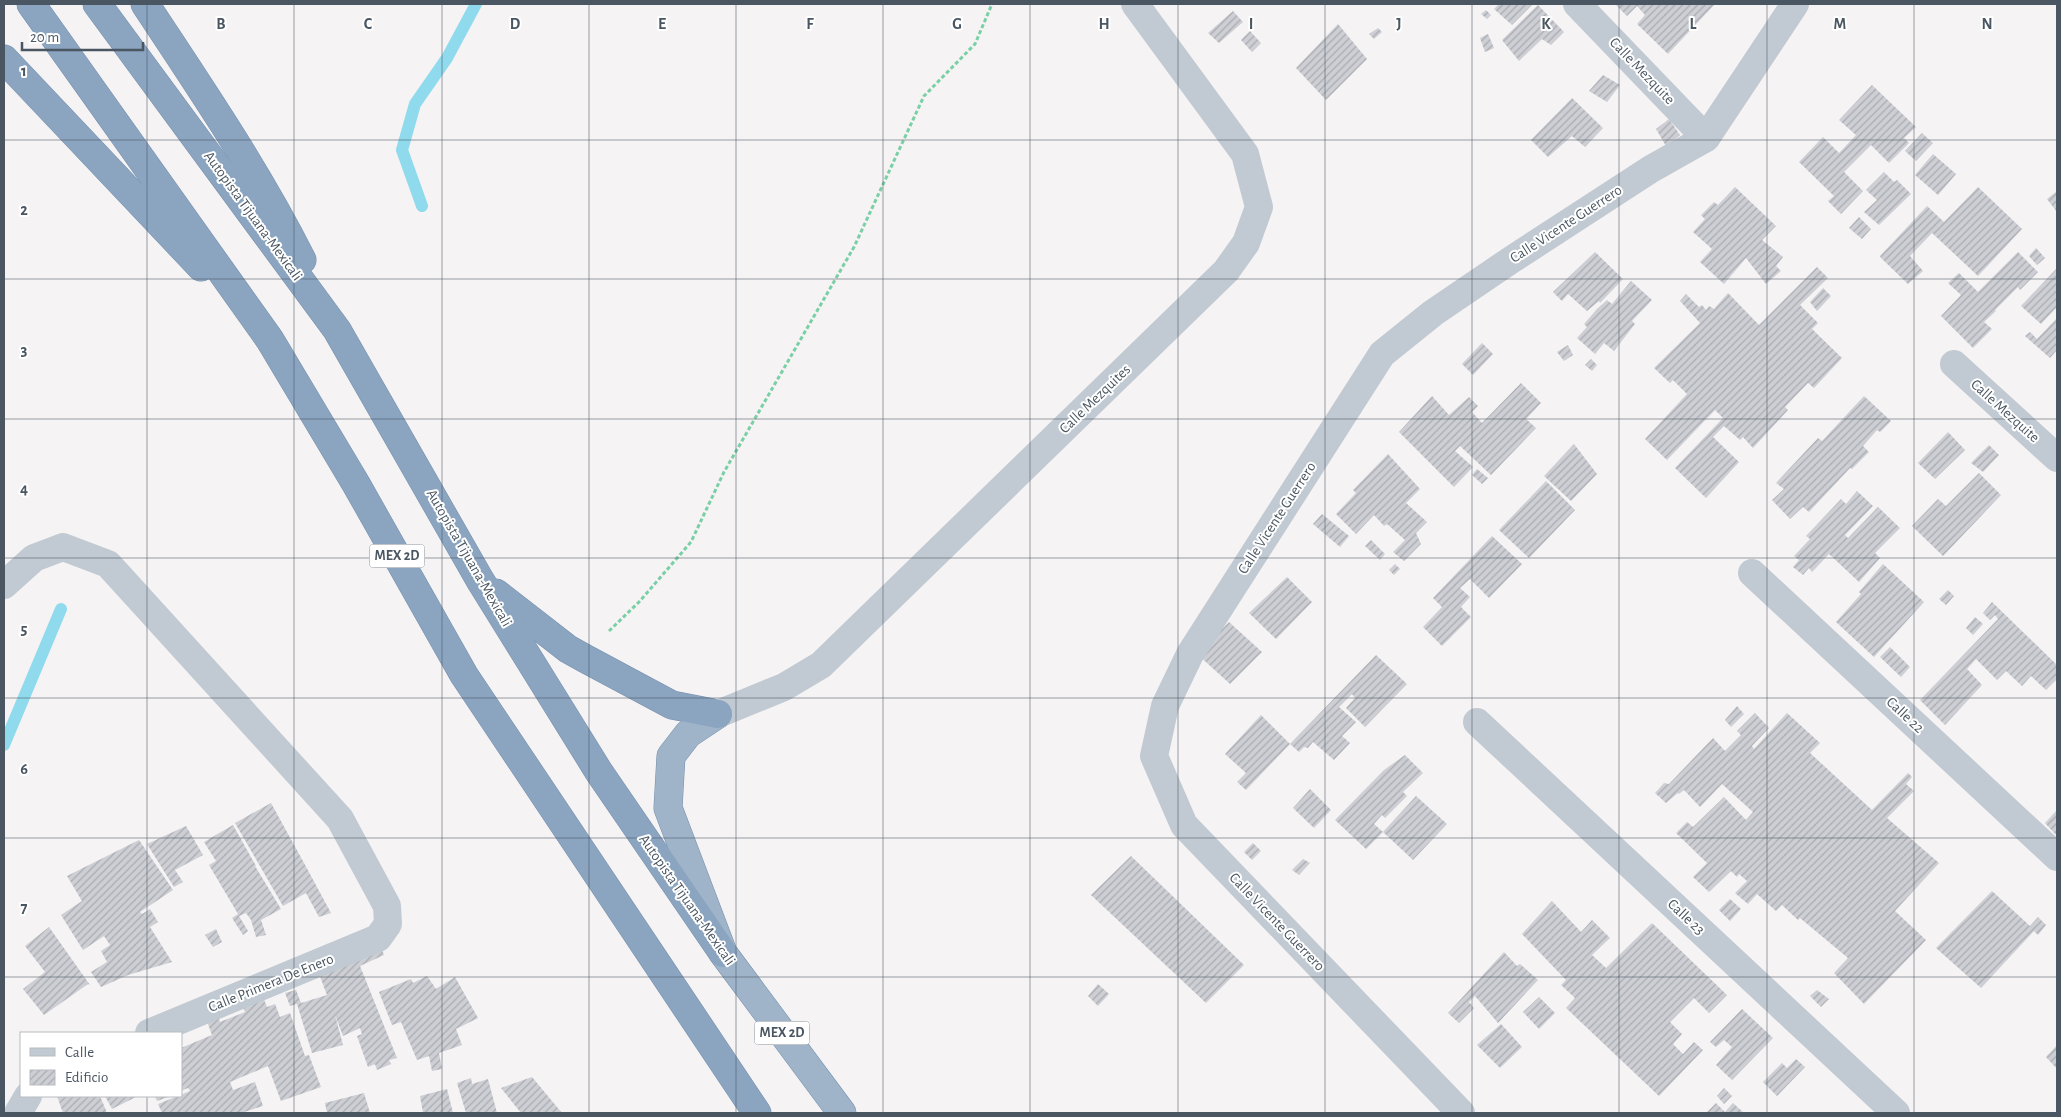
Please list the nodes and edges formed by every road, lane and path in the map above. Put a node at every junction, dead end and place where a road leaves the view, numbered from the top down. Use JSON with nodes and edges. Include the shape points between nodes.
{"nodes":[{"id":1,"x":31,"y":4,"type":"edge"},
{"id":2,"x":97,"y":4,"type":"edge"},
{"id":3,"x":145,"y":4,"type":"edge"},
{"id":4,"x":992,"y":4,"type":"edge"},
{"id":5,"x":1135,"y":4,"type":"edge"},
{"id":6,"x":1577,"y":4,"type":"edge"},
{"id":7,"x":1795,"y":4,"type":"edge"},
{"id":8,"x":4,"y":59,"type":"edge"},
{"id":9,"x":1706,"y":138,"type":"junction"},
{"id":10,"x":337,"y":330,"type":"junction"},
{"id":11,"x":270,"y":340,"type":"junction"},
{"id":12,"x":1954,"y":364,"type":"dead end"},
{"id":13,"x":2057,"y":458,"type":"edge"},
{"id":14,"x":1752,"y":573,"type":"dead end"},
{"id":15,"x":480,"y":580,"type":"junction"},
{"id":16,"x":4,"y":585,"type":"edge"},
{"id":17,"x":586,"y":659,"type":"junction"},
{"id":18,"x":718,"y":714,"type":"junction"},
{"id":19,"x":1477,"y":722,"type":"dead end"},
{"id":20,"x":2057,"y":858,"type":"edge"},
{"id":21,"x":723,"y":953,"type":"junction"},
{"id":22,"x":151,"y":1032,"type":"edge"},
{"id":23,"x":27,"y":1097,"type":"edge"},
{"id":24,"x":18,"y":1113,"type":"edge"},
{"id":25,"x":757,"y":1113,"type":"edge"},
{"id":26,"x":842,"y":1113,"type":"edge"},
{"id":27,"x":1461,"y":1113,"type":"edge"},
{"id":28,"x":1896,"y":1113,"type":"edge"}],
"edges":[{"from":1,"to":11,"type":"highway","number":"MEX 2D"},
{"from":2,"to":10,"type":"highway","name":"Autopista Tijuana-Mexicali","number":"MEX 2D"},
{"from":3,"to":10,"type":"highway","via":[[206,95],[283,223]]},
{"from":4,"to":17,"type":"path","via":[[975,44],[924,96],[854,247],[724,472],[691,542],[640,602],[614,624]]},
{"from":5,"to":18,"type":"street","name":"Calle Mezquites","via":[[1245,154],[1259,207],[1246,242],[1226,272],[821,665],[784,688]]},
{"from":6,"to":9,"type":"street","name":"Calle Mezquite"},
{"from":7,"to":9,"type":"street","name":"Calle Vicente Guerrero"},
{"from":8,"to":11,"type":"highway"},
{"from":9,"to":27,"type":"street","name":"Calle Vicente Guerrero","via":[[1650,169],[1433,312],[1382,354],[1190,654],[1165,706],[1154,756],[1184,825]]},
{"from":10,"to":15,"type":"highway","name":"Autopista Tijuana-Mexicali","number":"MEX 2D"},
{"from":11,"to":25,"type":"highway","number":"MEX 2D","via":[[464,674]]},
{"from":12,"to":13,"type":"street","name":"Calle Mezquite"},
{"from":14,"to":20,"type":"street","name":"Calle 22"},
{"from":15,"to":17,"type":"highway","via":[[568,649]]},
{"from":15,"to":21,"type":"highway","name":"Autopista Tijuana-Mexicali","number":"MEX 2D","via":[[599,772]]},
{"from":16,"to":22,"type":"street","name":"Calle Primera De Enero","via":[[34,558],[63,547],[108,564],[340,819],[387,906],[388,924],[378,938]]},
{"from":17,"to":18,"type":"highway","via":[[672,705]]},
{"from":18,"to":21,"type":"highway","via":[[688,734],[671,756],[668,808]]},
{"from":19,"to":28,"type":"street","name":"Calle 23"},
{"from":21,"to":26,"type":"highway","name":"Autopista Tijuana-Mexicali","number":"MEX 2D"},
{"from":23,"to":24,"type":"street"}]}
